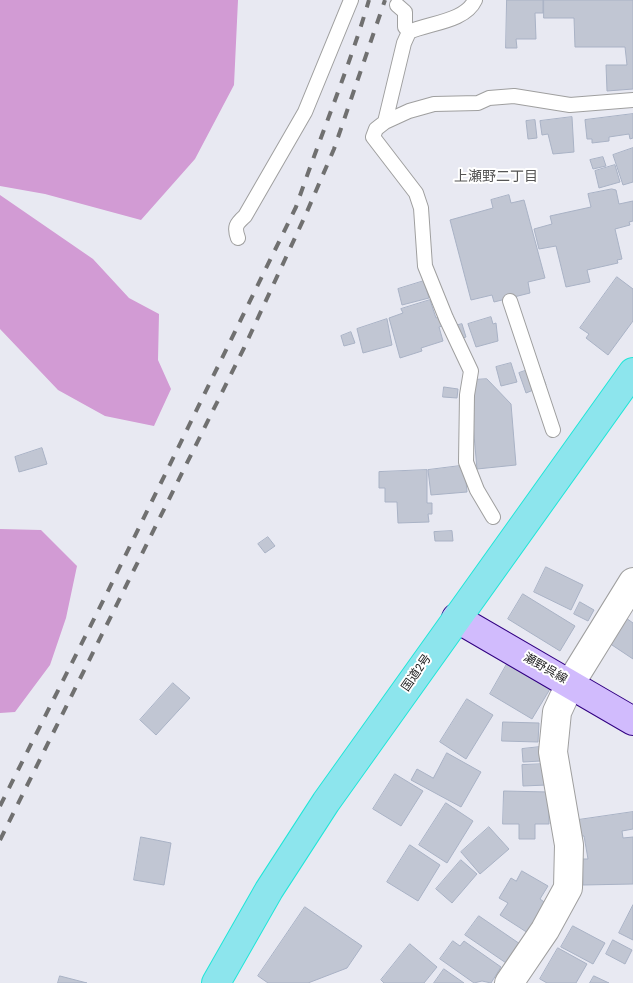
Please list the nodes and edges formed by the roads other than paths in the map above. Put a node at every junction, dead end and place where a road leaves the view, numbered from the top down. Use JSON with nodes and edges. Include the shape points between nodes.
{"nodes":[{"id":1,"x":351,"y":0,"type":"edge"},
{"id":2,"x":475,"y":0,"type":"edge"},
{"id":3,"x":397,"y":5,"type":"dead end"},
{"id":4,"x":409,"y":32,"type":"junction"},
{"id":5,"x":633,"y":100,"type":"edge"},
{"id":6,"x":385,"y":122,"type":"junction"},
{"id":7,"x":238,"y":238,"type":"dead end"},
{"id":8,"x":510,"y":301,"type":"dead end"},
{"id":9,"x":633,"y":372,"type":"edge"},
{"id":10,"x":553,"y":430,"type":"dead end"},
{"id":11,"x":493,"y":517,"type":"dead end"},
{"id":12,"x":633,"y":582,"type":"edge"},
{"id":13,"x":456,"y":618,"type":"junction"},
{"id":14,"x":570,"y":684,"type":"junction"},
{"id":15,"x":633,"y":721,"type":"edge"},
{"id":16,"x":216,"y":983,"type":"edge"},
{"id":17,"x":509,"y":983,"type":"edge"}],
"edges":[{"from":1,"to":7,"type":"lane","via":[[305,112],[245,216],[236,223]]},
{"from":2,"to":4,"type":"lane","via":[[454,18]]},
{"from":3,"to":4,"type":"lane","via":[[405,12]]},
{"from":4,"to":6,"type":"lane"},
{"from":5,"to":6,"type":"lane","via":[[570,105],[514,96],[490,98],[478,103],[434,104]]},
{"from":6,"to":11,"type":"lane","via":[[376,129],[373,137],[416,193],[421,208],[424,266],[471,371],[467,395],[466,462]]},
{"from":8,"to":10,"type":"lane"},
{"from":9,"to":13,"type":"highway","name":"国道2号"},
{"from":12,"to":14,"type":"street"},
{"from":13,"to":14,"type":"main road","name":"瀬野呉線"},
{"from":13,"to":16,"type":"highway","name":"国道2号","via":[[298,844]]},
{"from":14,"to":15,"type":"main road","name":"瀬野呉線"},
{"from":14,"to":17,"type":"street","via":[[557,712],[553,752],[570,845],[568,888],[545,930]]}]}
